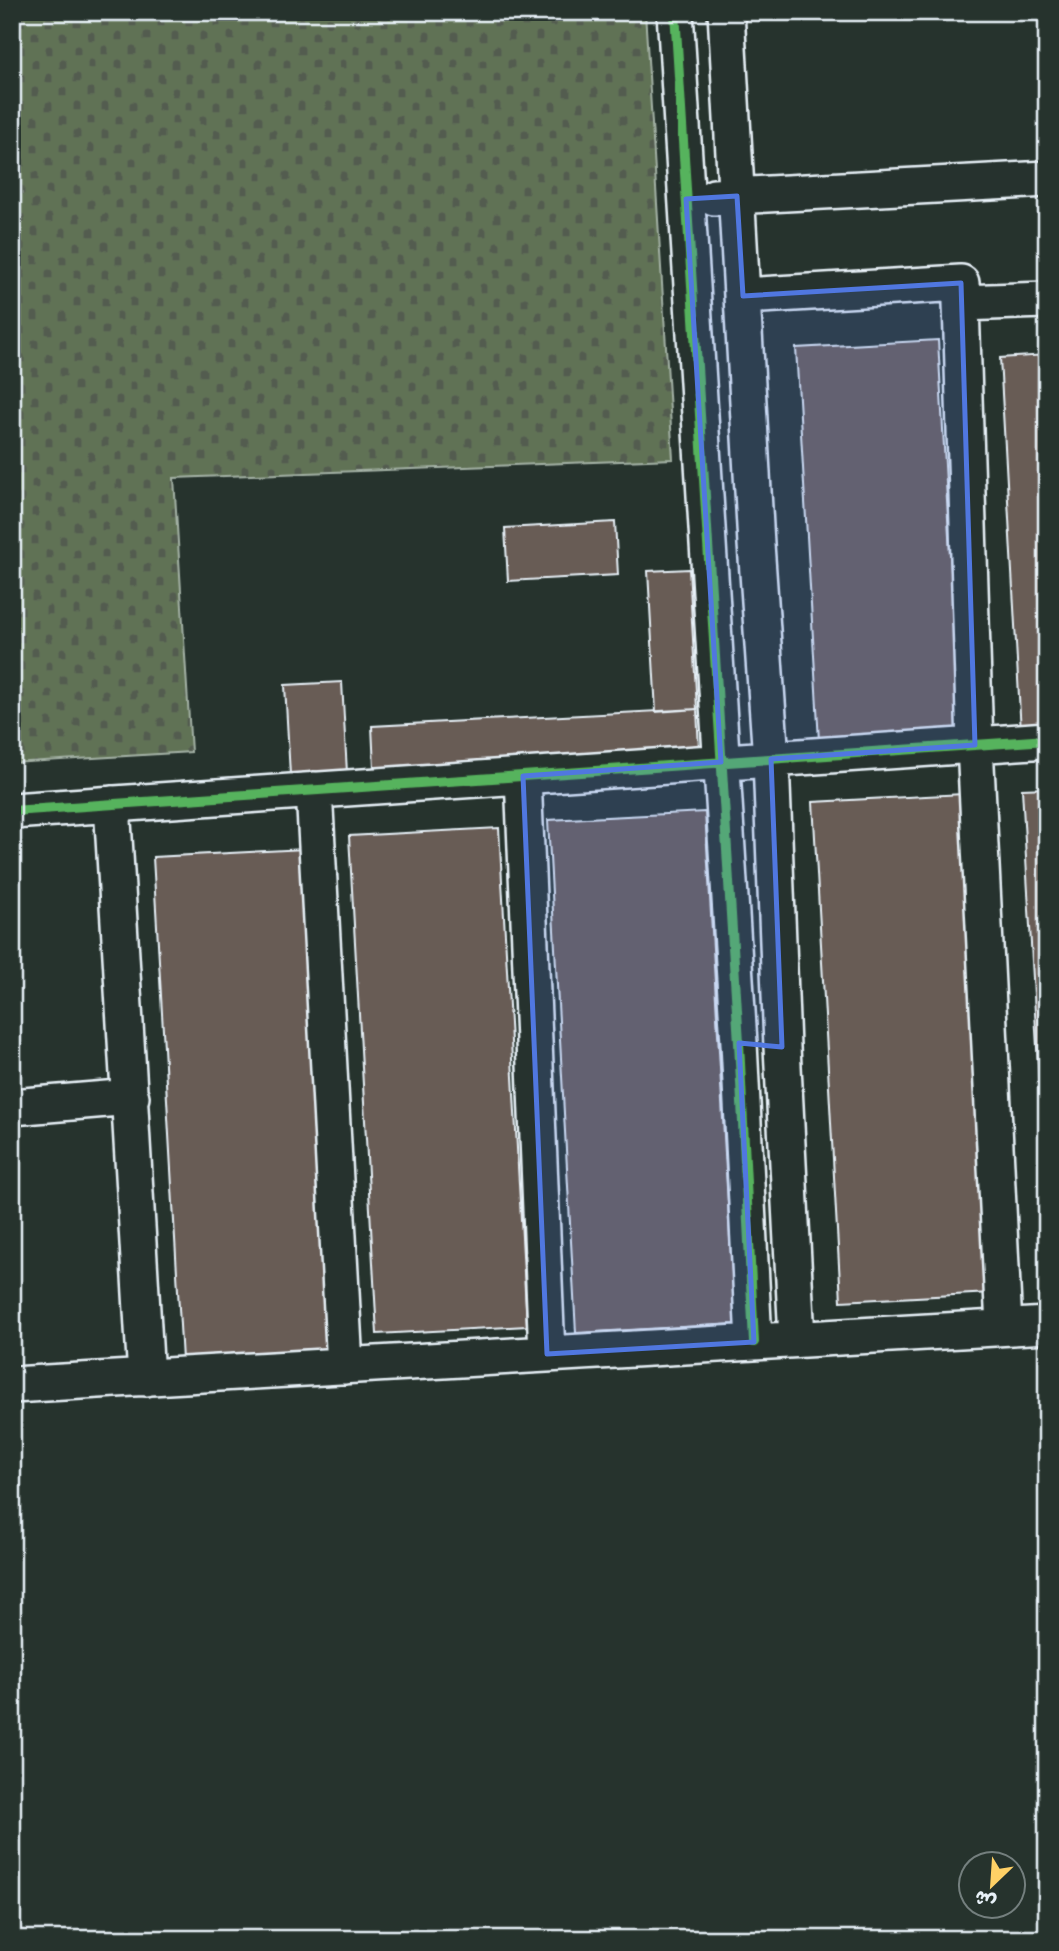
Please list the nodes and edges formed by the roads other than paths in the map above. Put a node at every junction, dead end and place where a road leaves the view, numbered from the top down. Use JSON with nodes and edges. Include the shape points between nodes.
{"nodes":[{"id":1,"x":675,"y":12,"type":"edge"},
{"id":2,"x":726,"y":12,"type":"edge"},
{"id":3,"x":1047,"y":179,"type":"edge"},
{"id":4,"x":737,"y":196,"type":"junction"},
{"id":5,"x":686,"y":199,"type":"junction"},
{"id":6,"x":743,"y":296,"type":"junction"},
{"id":7,"x":1047,"y":300,"type":"edge"},
{"id":8,"x":961,"y":303,"type":"junction"},
{"id":9,"x":756,"y":544,"type":"junction"},
{"id":10,"x":707,"y":548,"type":"junction"},
{"id":11,"x":1047,"y":740,"type":"edge"},
{"id":12,"x":975,"y":745,"type":"junction"},
{"id":13,"x":771,"y":759,"type":"junction"},
{"id":14,"x":721,"y":762,"type":"junction"},
{"id":15,"x":523,"y":776,"type":"junction"},
{"id":16,"x":314,"y":790,"type":"junction"},
{"id":17,"x":112,"y":804,"type":"junction"},
{"id":18,"x":12,"y":811,"type":"edge"},
{"id":19,"x":739,"y":1044,"type":"junction"},
{"id":20,"x":782,"y":1047,"type":"junction"},
{"id":21,"x":131,"y":1097,"type":"junction"},
{"id":22,"x":12,"y":1107,"type":"edge"},
{"id":23,"x":1047,"y":1325,"type":"edge"},
{"id":24,"x":1004,"y":1327,"type":"junction"},
{"id":25,"x":797,"y":1339,"type":"junction"},
{"id":26,"x":754,"y":1342,"type":"junction"},
{"id":27,"x":547,"y":1354,"type":"junction"},
{"id":28,"x":345,"y":1366,"type":"junction"},
{"id":29,"x":146,"y":1378,"type":"junction"},
{"id":30,"x":12,"y":1385,"type":"edge"}],
"edges":[{"from":1,"to":5,"type":"street"},
{"from":2,"to":4,"type":"street"},
{"from":3,"to":4,"type":"street"},
{"from":4,"to":5,"type":"street"},
{"from":4,"to":6,"type":"street"},
{"from":5,"to":10,"type":"street"},
{"from":6,"to":8,"type":"street","via":[[961,283]]},
{"from":6,"to":9,"type":"street"},
{"from":7,"to":8,"type":"street"},
{"from":8,"to":12,"type":"street"},
{"from":9,"to":10,"type":"street"},
{"from":9,"to":13,"type":"street"},
{"from":10,"to":14,"type":"street"},
{"from":11,"to":12,"type":"street"},
{"from":12,"to":13,"type":"street"},
{"from":12,"to":24,"type":"street"},
{"from":13,"to":14,"type":"street"},
{"from":13,"to":20,"type":"street"},
{"from":14,"to":15,"type":"street"},
{"from":14,"to":19,"type":"street"},
{"from":15,"to":16,"type":"street"},
{"from":15,"to":27,"type":"street"},
{"from":16,"to":17,"type":"street"},
{"from":16,"to":28,"type":"street"},
{"from":17,"to":18,"type":"street"},
{"from":17,"to":21,"type":"street"},
{"from":19,"to":20,"type":"street"},
{"from":19,"to":26,"type":"street"},
{"from":20,"to":25,"type":"street"},
{"from":21,"to":22,"type":"street"},
{"from":21,"to":29,"type":"street"},
{"from":23,"to":24,"type":"street"},
{"from":24,"to":25,"type":"street"},
{"from":25,"to":26,"type":"street"},
{"from":26,"to":27,"type":"street"},
{"from":27,"to":28,"type":"street"},
{"from":28,"to":29,"type":"street"},
{"from":29,"to":30,"type":"street"}]}
